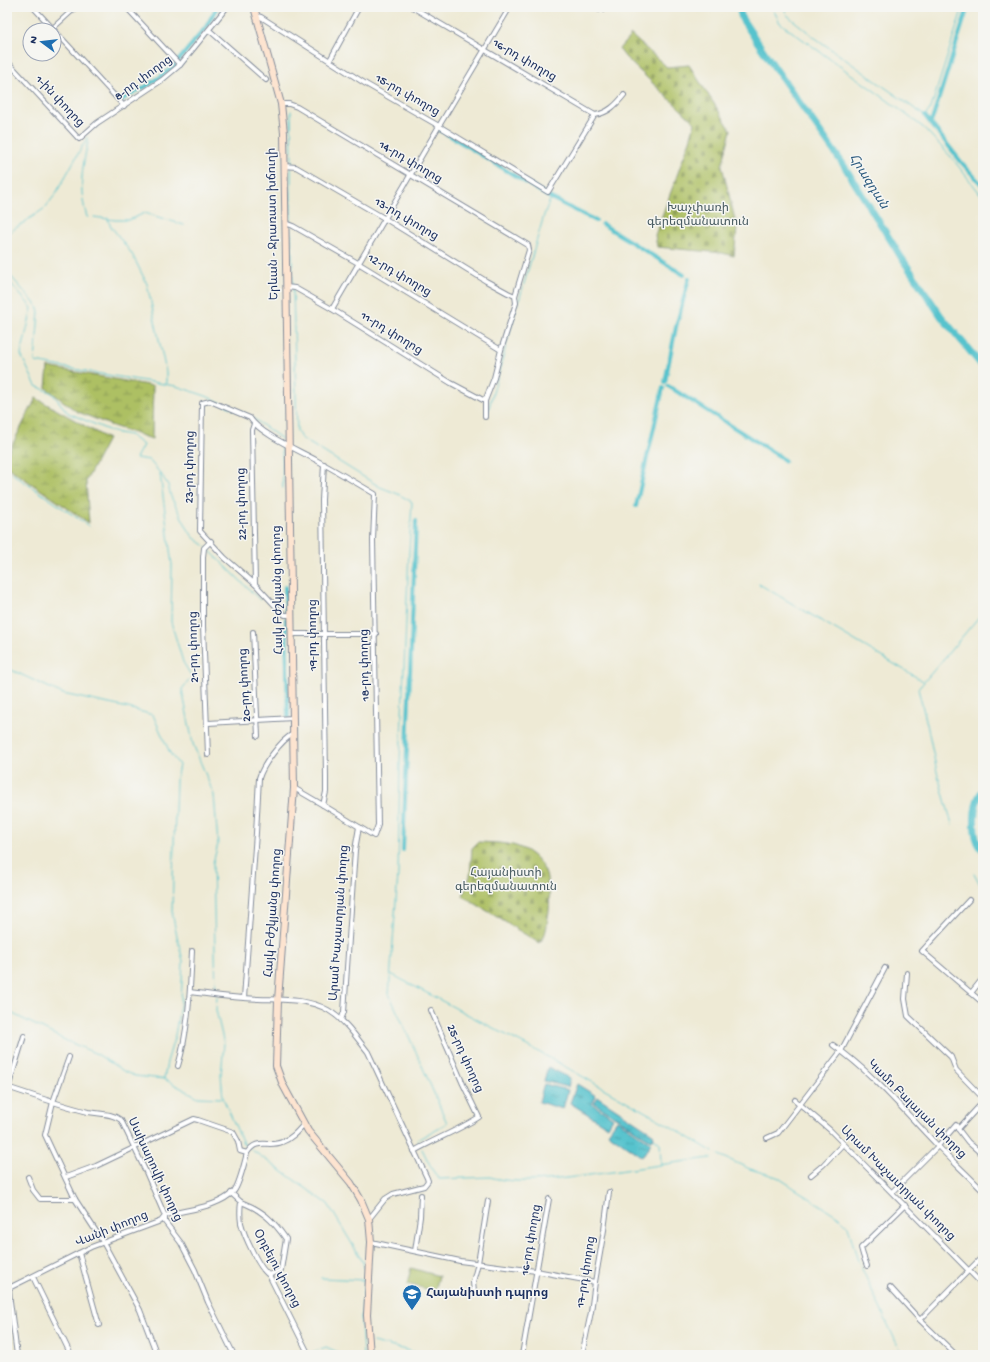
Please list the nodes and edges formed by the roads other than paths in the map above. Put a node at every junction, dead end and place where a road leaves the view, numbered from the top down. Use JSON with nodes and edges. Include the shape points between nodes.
{"nodes":[{"id":1,"x":33,"y":7,"type":"edge"},
{"id":2,"x":76,"y":7,"type":"edge"},
{"id":3,"x":126,"y":7,"type":"edge"},
{"id":4,"x":227,"y":7,"type":"edge"},
{"id":5,"x":254,"y":7,"type":"edge"},
{"id":6,"x":359,"y":7,"type":"edge"},
{"id":7,"x":412,"y":7,"type":"edge"},
{"id":8,"x":510,"y":7,"type":"edge"},
{"id":9,"x":588,"y":7,"type":"edge"},
{"id":10,"x":608,"y":7,"type":"edge"},
{"id":11,"x":256,"y":16,"type":"junction"},
{"id":12,"x":47,"y":22,"type":"edge"},
{"id":13,"x":60,"y":22,"type":"edge"},
{"id":14,"x":209,"y":30,"type":"junction"},
{"id":15,"x":62,"y":38,"type":"edge"},
{"id":16,"x":485,"y":50,"type":"junction"},
{"id":17,"x":330,"y":60,"type":"junction"},
{"id":18,"x":7,"y":61,"type":"edge"},
{"id":19,"x":180,"y":65,"type":"junction"},
{"id":20,"x":266,"y":80,"type":"dead end"},
{"id":21,"x":624,"y":95,"type":"dead end"},
{"id":22,"x":281,"y":104,"type":"junction"},
{"id":23,"x":124,"y":106,"type":"junction"},
{"id":24,"x":595,"y":115,"type":"junction"},
{"id":25,"x":439,"y":126,"type":"junction"},
{"id":26,"x":79,"y":139,"type":"joint"},
{"id":27,"x":284,"y":166,"type":"junction"},
{"id":28,"x":411,"y":175,"type":"junction"},
{"id":29,"x":384,"y":218,"type":"junction"},
{"id":30,"x":286,"y":224,"type":"junction"},
{"id":31,"x":358,"y":263,"type":"junction"},
{"id":32,"x":287,"y":287,"type":"junction"},
{"id":33,"x":515,"y":296,"type":"junction"},
{"id":34,"x":332,"y":309,"type":"junction"},
{"id":35,"x":501,"y":350,"type":"junction"},
{"id":36,"x":485,"y":401,"type":"junction"},
{"id":37,"x":485,"y":417,"type":"dead end"},
{"id":38,"x":254,"y":424,"type":"junction"},
{"id":39,"x":288,"y":444,"type":"junction"},
{"id":40,"x":324,"y":464,"type":"junction"},
{"id":41,"x":211,"y":541,"type":"junction"},
{"id":42,"x":255,"y":584,"type":"junction"},
{"id":43,"x":291,"y":616,"type":"junction"},
{"id":44,"x":253,"y":632,"type":"dead end"},
{"id":45,"x":291,"y":634,"type":"junction"},
{"id":46,"x":376,"y":634,"type":"junction"},
{"id":47,"x":324,"y":635,"type":"junction"},
{"id":48,"x":293,"y":718,"type":"junction"},
{"id":49,"x":258,"y":721,"type":"junction"},
{"id":50,"x":208,"y":723,"type":"junction"},
{"id":51,"x":293,"y":734,"type":"junction"},
{"id":52,"x":258,"y":736,"type":"dead end"},
{"id":53,"x":208,"y":755,"type":"dead end"},
{"id":54,"x":294,"y":788,"type":"junction"},
{"id":55,"x":323,"y":805,"type":"junction"},
{"id":56,"x":359,"y":827,"type":"junction"},
{"id":57,"x":969,"y":900,"type":"dead end"},
{"id":58,"x":192,"y":951,"type":"dead end"},
{"id":59,"x":885,"y":968,"type":"dead end"},
{"id":60,"x":907,"y":973,"type":"dead end"},
{"id":61,"x":983,"y":978,"type":"edge"},
{"id":62,"x":190,"y":992,"type":"junction"},
{"id":63,"x":970,"y":993,"type":"junction"},
{"id":64,"x":244,"y":998,"type":"junction"},
{"id":65,"x":278,"y":1000,"type":"junction"},
{"id":66,"x":983,"y":1003,"type":"edge"},
{"id":67,"x":431,"y":1010,"type":"dead end"},
{"id":68,"x":341,"y":1020,"type":"junction"},
{"id":69,"x":24,"y":1036,"type":"dead end"},
{"id":70,"x":834,"y":1045,"type":"dead end"},
{"id":71,"x":841,"y":1051,"type":"junction"},
{"id":72,"x":69,"y":1057,"type":"dead end"},
{"id":73,"x":178,"y":1066,"type":"dead end"},
{"id":74,"x":8,"y":1088,"type":"edge"},
{"id":75,"x":983,"y":1098,"type":"edge"},
{"id":76,"x":795,"y":1100,"type":"dead end"},
{"id":77,"x":53,"y":1102,"type":"junction"},
{"id":78,"x":983,"y":1102,"type":"edge"},
{"id":79,"x":800,"y":1105,"type":"junction"},
{"id":80,"x":304,"y":1124,"type":"junction"},
{"id":81,"x":958,"y":1130,"type":"junction"},
{"id":82,"x":767,"y":1138,"type":"dead end"},
{"id":83,"x":843,"y":1144,"type":"junction"},
{"id":84,"x":938,"y":1146,"type":"junction"},
{"id":85,"x":134,"y":1147,"type":"junction"},
{"id":86,"x":414,"y":1151,"type":"junction"},
{"id":87,"x":247,"y":1153,"type":"junction"},
{"id":88,"x":983,"y":1155,"type":"edge"},
{"id":89,"x":811,"y":1175,"type":"dead end"},
{"id":90,"x":28,"y":1177,"type":"dead end"},
{"id":91,"x":66,"y":1177,"type":"junction"},
{"id":92,"x":983,"y":1191,"type":"edge"},
{"id":93,"x":609,"y":1192,"type":"dead end"},
{"id":94,"x":892,"y":1192,"type":"junction"},
{"id":95,"x":231,"y":1193,"type":"junction"},
{"id":96,"x":421,"y":1195,"type":"dead end"},
{"id":97,"x":75,"y":1199,"type":"junction"},
{"id":98,"x":549,"y":1199,"type":"dead end"},
{"id":99,"x":488,"y":1201,"type":"dead end"},
{"id":100,"x":241,"y":1202,"type":"junction"},
{"id":101,"x":905,"y":1205,"type":"junction"},
{"id":102,"x":165,"y":1216,"type":"junction"},
{"id":103,"x":369,"y":1219,"type":"junction"},
{"id":104,"x":103,"y":1242,"type":"junction"},
{"id":105,"x":371,"y":1242,"type":"junction"},
{"id":106,"x":415,"y":1251,"type":"junction"},
{"id":107,"x":79,"y":1253,"type":"junction"},
{"id":108,"x":983,"y":1256,"type":"edge"},
{"id":109,"x":478,"y":1263,"type":"junction"},
{"id":110,"x":867,"y":1266,"type":"dead end"},
{"id":111,"x":536,"y":1271,"type":"junction"},
{"id":112,"x":968,"y":1271,"type":"junction"},
{"id":113,"x":269,"y":1275,"type":"junction"},
{"id":114,"x":33,"y":1277,"type":"junction"},
{"id":115,"x":7,"y":1282,"type":"edge"},
{"id":116,"x":595,"y":1282,"type":"junction"},
{"id":117,"x":983,"y":1285,"type":"edge"},
{"id":118,"x":890,"y":1287,"type":"dead end"},
{"id":119,"x":9,"y":1288,"type":"junction"},
{"id":120,"x":474,"y":1292,"type":"dead end"},
{"id":121,"x":920,"y":1320,"type":"junction"},
{"id":122,"x":99,"y":1325,"type":"dead end"},
{"id":123,"x":18,"y":1355,"type":"edge"},
{"id":124,"x":71,"y":1355,"type":"edge"},
{"id":125,"x":157,"y":1355,"type":"edge"},
{"id":126,"x":234,"y":1355,"type":"edge"},
{"id":127,"x":309,"y":1355,"type":"edge"},
{"id":128,"x":370,"y":1355,"type":"edge"},
{"id":129,"x":522,"y":1355,"type":"edge"},
{"id":130,"x":582,"y":1355,"type":"edge"},
{"id":131,"x":956,"y":1355,"type":"edge"}],
"edges":[{"from":1,"to":12,"type":"street"},
{"from":2,"to":13,"type":"street"},
{"from":3,"to":19,"type":"street"},
{"from":4,"to":14,"type":"street","name":"8-րդ փողոց"},
{"from":5,"to":11,"type":"main road","name":"Երևան - Ջրառատ խճուղի"},
{"from":6,"to":17,"type":"street"},
{"from":7,"to":16,"type":"street","name":"16-րդ փողոց"},
{"from":8,"to":16,"type":"street"},
{"from":9,"to":10,"type":"street","via":[[602,10]]},
{"from":11,"to":17,"type":"street","name":"15-րդ փողոց"},
{"from":11,"to":22,"type":"main road","name":"Երևան - Ջրառատ խճուղի"},
{"from":14,"to":19,"type":"street","name":"8-րդ փողոց"},
{"from":14,"to":20,"type":"street"},
{"from":15,"to":23,"type":"street"},
{"from":16,"to":24,"type":"street","name":"16-րդ փողոց"},
{"from":16,"to":25,"type":"street"},
{"from":17,"to":25,"type":"street","name":"15-րդ փողոց"},
{"from":18,"to":26,"type":"street","name":"1-ին փողոց"},
{"from":19,"to":23,"type":"street","name":"8-րդ փողոց"},
{"from":21,"to":24,"type":"street","via":[[603,114]]},
{"from":22,"to":27,"type":"main road","name":"Երևան - Ջրառատ խճուղի"},
{"from":22,"to":28,"type":"street","name":"14-րդ փողոց","via":[[297,107]]},
{"from":23,"to":26,"type":"street","name":"8-րդ փողոց","via":[[97,123]]},
{"from":24,"to":25,"type":"street","name":"15-րդ փողոց","via":[[548,192]]},
{"from":25,"to":28,"type":"street"},
{"from":27,"to":29,"type":"street","name":"13-րդ փողոց","via":[[296,167]]},
{"from":27,"to":30,"type":"main road","name":"Երևան - Ջրառատ խճուղի"},
{"from":28,"to":29,"type":"street"},
{"from":28,"to":33,"type":"street","name":"14-րդ փողոց","via":[[528,245],[529,250]]},
{"from":29,"to":31,"type":"street"},
{"from":29,"to":33,"type":"street","name":"13-րդ փողոց"},
{"from":30,"to":31,"type":"street","name":"12-րդ փողոց"},
{"from":30,"to":32,"type":"main road","name":"Երևան - Ջրառատ խճուղի"},
{"from":31,"to":34,"type":"street"},
{"from":31,"to":35,"type":"street","name":"12-րդ փողոց"},
{"from":32,"to":34,"type":"street","name":"11-րդ փողոց","via":[[295,288]]},
{"from":32,"to":39,"type":"main road","name":"Երևան - Ջրառատ խճուղի"},
{"from":33,"to":35,"type":"street","via":[[516,303]]},
{"from":34,"to":36,"type":"street","name":"11-րդ փողոց","via":[[451,383]]},
{"from":35,"to":36,"type":"street"},
{"from":36,"to":37,"type":"street"},
{"from":38,"to":39,"type":"street"},
{"from":38,"to":41,"type":"street","name":"23-րդ փողոց","via":[[250,418],[210,401],[202,403],[200,531]]},
{"from":38,"to":42,"type":"street","name":"22-րդ փողոց","via":[[252,430]]},
{"from":39,"to":40,"type":"street"},
{"from":39,"to":43,"type":"main road","name":"Հայկ Բժշկյանց փողոց"},
{"from":40,"to":46,"type":"street","name":"18-րդ փողոց","via":[[375,494],[373,540]]},
{"from":40,"to":47,"type":"street","name":"19-րդ փողոց"},
{"from":41,"to":42,"type":"street","via":[[225,558]]},
{"from":41,"to":50,"type":"street","name":"21-րդ փողոց","via":[[204,548],[203,557],[203,626]]},
{"from":42,"to":43,"type":"street","via":[[281,612]]},
{"from":43,"to":45,"type":"main road","name":"Հայկ Բժշկյանց փողոց"},
{"from":44,"to":49,"type":"street","name":"20-րդ փողոց"},
{"from":45,"to":47,"type":"street"},
{"from":45,"to":48,"type":"main road","name":"Հայկ Բժշկյանց փողոց"},
{"from":46,"to":47,"type":"street"},
{"from":46,"to":56,"type":"street","name":"18-րդ փողոց","via":[[378,825],[374,836]]},
{"from":47,"to":55,"type":"street","name":"19-րդ փողոց","via":[[326,792]]},
{"from":48,"to":49,"type":"street"},
{"from":48,"to":51,"type":"main road","name":"Հայկ Բժշկյանց փողոց"},
{"from":49,"to":50,"type":"street"},
{"from":49,"to":52,"type":"street","name":"20-րդ փողոց"},
{"from":50,"to":53,"type":"street","name":"21-րդ փողոց"},
{"from":51,"to":54,"type":"main road","name":"Հայկ Բժշկյանց փողոց"},
{"from":51,"to":64,"type":"street","via":[[286,737],[261,771],[259,778]]},
{"from":54,"to":55,"type":"street"},
{"from":54,"to":65,"type":"main road","name":"Հայկ Բժշկյանց փողոց"},
{"from":55,"to":56,"type":"street"},
{"from":56,"to":68,"type":"street","name":"Արամ Խաչատրյան փողոց","via":[[355,850],[344,1012]]},
{"from":57,"to":63,"type":"street","via":[[922,951]]},
{"from":58,"to":62,"type":"street"},
{"from":59,"to":71,"type":"street"},
{"from":60,"to":75,"type":"street","via":[[905,999],[908,1016],[951,1057],[956,1070]]},
{"from":61,"to":63,"type":"street"},
{"from":62,"to":64,"type":"street","name":"Արամ Խաչատրյան փողոց"},
{"from":62,"to":73,"type":"street","via":[[185,1042]]},
{"from":63,"to":66,"type":"street"},
{"from":64,"to":65,"type":"street","name":"Արամ Խաչատրյան փողոց"},
{"from":65,"to":68,"type":"street","name":"Արամ Խաչատրյան փողոց","via":[[308,1002],[329,1011]]},
{"from":65,"to":80,"type":"main road","name":"Հայկ Բժշկյանց փողոց","via":[[276,1066]]},
{"from":67,"to":86,"type":"street","name":"25-րդ փողոց","via":[[479,1117]]},
{"from":68,"to":86,"type":"street","name":"Արամ Խաչատրյան փողոց","via":[[368,1052]]},
{"from":69,"to":74,"type":"street"},
{"from":70,"to":71,"type":"street","name":"Կամո Բալայան փողոց"},
{"from":71,"to":79,"type":"street"},
{"from":71,"to":84,"type":"street","name":"Կամո Բալայան փողոց","via":[[894,1100]]},
{"from":72,"to":77,"type":"street"},
{"from":74,"to":77,"type":"street","name":"Սախարովի փողոց"},
{"from":76,"to":79,"type":"street","name":"Արամ Խաչատրյան փողոց"},
{"from":77,"to":85,"type":"street","name":"Սախարովի փողոց","via":[[116,1116],[121,1120]]},
{"from":77,"to":91,"type":"street","via":[[45,1135]]},
{"from":78,"to":81,"type":"street"},
{"from":79,"to":82,"type":"street","via":[[778,1133]]},
{"from":79,"to":83,"type":"street","name":"Արամ Խաչատրյան փողոց"},
{"from":80,"to":87,"type":"street","via":[[294,1136],[281,1143],[257,1144]]},
{"from":80,"to":103,"type":"main road","name":"Հայկ Բժշկյանց փողոց","via":[[351,1183]]},
{"from":81,"to":84,"type":"street","via":[[956,1125]]},
{"from":81,"to":88,"type":"street"},
{"from":83,"to":89,"type":"street"},
{"from":83,"to":94,"type":"street","name":"Արամ Խաչատրյան փողոց"},
{"from":84,"to":92,"type":"street","name":"Կամո Բալայան փողոց"},
{"from":84,"to":94,"type":"street"},
{"from":85,"to":87,"type":"street","via":[[198,1120],[233,1132],[240,1151]]},
{"from":85,"to":91,"type":"street","via":[[96,1166]]},
{"from":85,"to":102,"type":"street","name":"Սախարովի փողոց"},
{"from":86,"to":103,"type":"street","name":"Արամ Խաչատրյան փողոց","via":[[427,1183],[385,1199]]},
{"from":87,"to":95,"type":"street"},
{"from":90,"to":97,"type":"street","via":[[40,1199]]},
{"from":91,"to":97,"type":"street"},
{"from":93,"to":116,"type":"street","name":"17-րդ փողոց"},
{"from":94,"to":101,"type":"street","name":"Արամ Խաչատրյան փողոց"},
{"from":95,"to":100,"type":"street"},
{"from":95,"to":102,"type":"street","name":"Վանի փողոց","via":[[212,1204]]},
{"from":96,"to":106,"type":"street"},
{"from":97,"to":104,"type":"street"},
{"from":98,"to":111,"type":"street","name":"16-րդ փողոց"},
{"from":99,"to":109,"type":"street"},
{"from":100,"to":113,"type":"street","name":"Օրբելու փողոց","via":[[243,1230],[263,1271]]},
{"from":100,"to":113,"type":"street","via":[[261,1211],[286,1238],[281,1270]]},
{"from":101,"to":110,"type":"street","via":[[861,1248]]},
{"from":101,"to":112,"type":"street","name":"Արամ Խաչատրյան փողոց"},
{"from":102,"to":104,"type":"street","name":"Վանի փողոց","via":[[161,1221]]},
{"from":102,"to":126,"type":"street","name":"Սախարովի փողոց","via":[[165,1222],[181,1243],[195,1270]]},
{"from":103,"to":105,"type":"main road","name":"Հայկ Բժշկյանց փողոց"},
{"from":104,"to":107,"type":"street","name":"Վանի փողոց"},
{"from":104,"to":125,"type":"street","via":[[140,1310]]},
{"from":105,"to":106,"type":"street"},
{"from":105,"to":128,"type":"main road","name":"Հայկ Բժշկյանց փողոց","via":[[367,1315]]},
{"from":106,"to":109,"type":"street"},
{"from":107,"to":114,"type":"street","name":"Վանի փողոց"},
{"from":107,"to":122,"type":"street"},
{"from":108,"to":112,"type":"street"},
{"from":109,"to":111,"type":"street"},
{"from":109,"to":120,"type":"street","via":[[473,1282]]},
{"from":111,"to":116,"type":"street"},
{"from":111,"to":129,"type":"street","name":"16-րդ փողոց"},
{"from":112,"to":117,"type":"street","name":"Արամ Խաչատրյան փողոց"},
{"from":112,"to":121,"type":"street"},
{"from":113,"to":127,"type":"street","name":"Օրբելու փողոց"},
{"from":114,"to":119,"type":"street","name":"Վանի փողոց"},
{"from":114,"to":124,"type":"street"},
{"from":115,"to":119,"type":"street"},
{"from":116,"to":130,"type":"street","name":"17-րդ փողոց"},
{"from":118,"to":121,"type":"street"},
{"from":119,"to":123,"type":"street"},
{"from":121,"to":131,"type":"street"}]}
